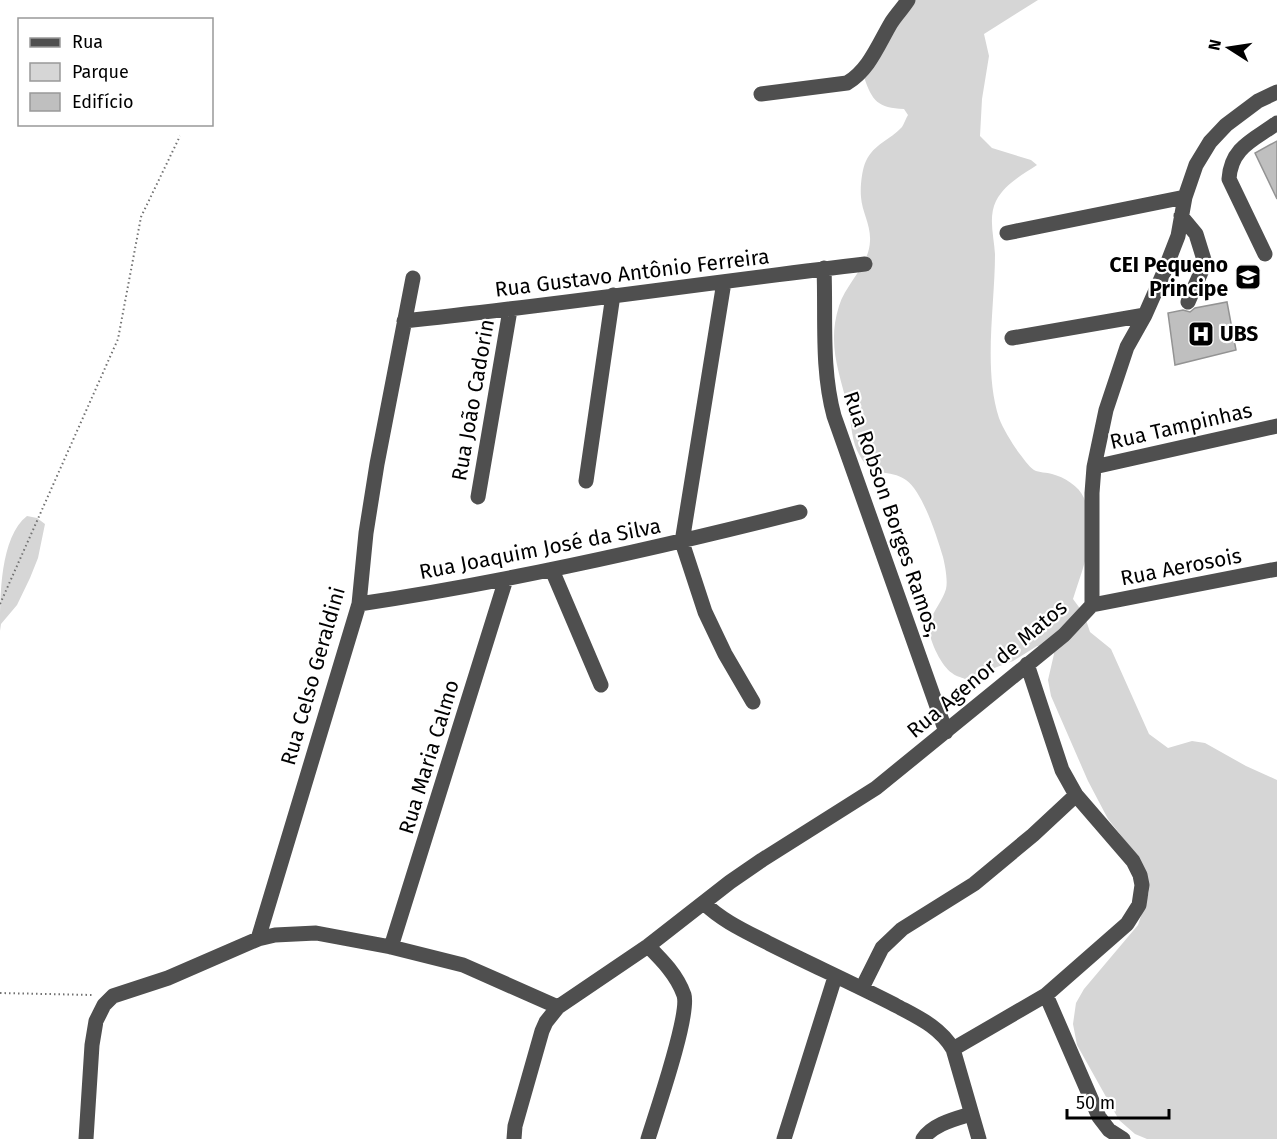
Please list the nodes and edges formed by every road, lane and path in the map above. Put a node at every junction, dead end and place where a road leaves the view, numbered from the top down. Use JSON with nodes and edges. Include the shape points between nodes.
{"nodes":[{"id":1,"x":908,"y":0,"type":"edge"},
{"id":2,"x":1277,"y":92,"type":"edge"},
{"id":3,"x":761,"y":94,"type":"dead end"},
{"id":4,"x":1277,"y":123,"type":"edge"},
{"id":5,"x":180,"y":136,"type":"dead end"},
{"id":6,"x":1185,"y":197,"type":"junction"},
{"id":7,"x":1181,"y":216,"type":"junction"},
{"id":8,"x":1007,"y":233,"type":"dead end"},
{"id":9,"x":1265,"y":254,"type":"dead end"},
{"id":10,"x":865,"y":264,"type":"dead end"},
{"id":11,"x":824,"y":268,"type":"junction"},
{"id":12,"x":413,"y":278,"type":"dead end"},
{"id":13,"x":724,"y":282,"type":"junction"},
{"id":14,"x":613,"y":295,"type":"junction"},
{"id":15,"x":1188,"y":302,"type":"dead end"},
{"id":16,"x":510,"y":310,"type":"junction"},
{"id":17,"x":1145,"y":315,"type":"junction"},
{"id":18,"x":404,"y":321,"type":"junction"},
{"id":19,"x":1012,"y":338,"type":"dead end"},
{"id":20,"x":1277,"y":426,"type":"edge"},
{"id":21,"x":1094,"y":467,"type":"junction"},
{"id":22,"x":586,"y":481,"type":"dead end"},
{"id":23,"x":478,"y":497,"type":"dead end"},
{"id":24,"x":801,"y":512,"type":"dead end"},
{"id":25,"x":682,"y":542,"type":"junction"},
{"id":26,"x":1277,"y":569,"type":"edge"},
{"id":27,"x":552,"y":570,"type":"junction"},
{"id":28,"x":506,"y":579,"type":"junction"},
{"id":29,"x":0,"y":604,"type":"edge"},
{"id":30,"x":359,"y":604,"type":"junction"},
{"id":31,"x":1092,"y":605,"type":"junction"},
{"id":32,"x":1027,"y":664,"type":"junction"},
{"id":33,"x":601,"y":686,"type":"dead end"},
{"id":34,"x":753,"y":702,"type":"dead end"},
{"id":35,"x":946,"y":732,"type":"junction"},
{"id":36,"x":1076,"y":795,"type":"junction"},
{"id":37,"x":704,"y":903,"type":"junction"},
{"id":38,"x":258,"y":939,"type":"junction"},
{"id":39,"x":648,"y":946,"type":"junction"},
{"id":40,"x":391,"y":947,"type":"junction"},
{"id":41,"x":835,"y":976,"type":"junction"},
{"id":42,"x":862,"y":988,"type":"junction"},
{"id":43,"x":0,"y":993,"type":"edge"},
{"id":44,"x":1046,"y":995,"type":"junction"},
{"id":45,"x":113,"y":996,"type":"junction"},
{"id":46,"x":558,"y":1007,"type":"junction"},
{"id":47,"x":953,"y":1049,"type":"junction"},
{"id":48,"x":971,"y":1114,"type":"junction"},
{"id":49,"x":86,"y":1139,"type":"edge"},
{"id":50,"x":514,"y":1139,"type":"edge"},
{"id":51,"x":648,"y":1139,"type":"edge"},
{"id":52,"x":784,"y":1139,"type":"edge"},
{"id":53,"x":923,"y":1139,"type":"edge"},
{"id":54,"x":979,"y":1139,"type":"edge"},
{"id":55,"x":1124,"y":1139,"type":"edge"}],
"edges":[{"from":1,"to":3,"type":"street","via":[[857,77],[847,83]]},
{"from":2,"to":6,"type":"street","name":"Rua Agenor de Matos","via":[[1258,101],[1210,142],[1196,165]]},
{"from":4,"to":9,"type":"street","via":[[1237,152],[1230,165],[1229,179]]},
{"from":5,"to":29,"type":"path","via":[[141,217],[118,339]]},
{"from":6,"to":7,"type":"street","name":"Rua Agenor de Matos"},
{"from":6,"to":8,"type":"street"},
{"from":7,"to":15,"type":"street","via":[[1196,234],[1205,263]]},
{"from":7,"to":17,"type":"street","name":"Rua Agenor de Matos","via":[[1178,236]]},
{"from":10,"to":11,"type":"street","name":"Rua Gustavo Antônio Ferreira"},
{"from":11,"to":13,"type":"street","name":"Rua Gustavo Antônio Ferreira"},
{"from":11,"to":35,"type":"street","name":"Rua Robson Borges Ramos,","via":[[825,372],[831,405]]},
{"from":12,"to":18,"type":"street","name":"Rua Celso Geraldini"},
{"from":13,"to":14,"type":"street","name":"Rua Gustavo Antônio Ferreira"},
{"from":13,"to":25,"type":"street","name":"Rua Joaquim José da Silva"},
{"from":14,"to":16,"type":"street","name":"Rua Gustavo Antônio Ferreira"},
{"from":14,"to":22,"type":"street"},
{"from":16,"to":18,"type":"street","name":"Rua Gustavo Antônio Ferreira"},
{"from":16,"to":23,"type":"street","name":"Rua João Cadorin"},
{"from":17,"to":19,"type":"street"},
{"from":17,"to":21,"type":"street","name":"Rua Agenor de Matos","via":[[1127,347],[1106,410]]},
{"from":18,"to":30,"type":"street","name":"Rua Celso Geraldini","via":[[366,533]]},
{"from":20,"to":21,"type":"street","name":"Rua Tampinhas"},
{"from":21,"to":31,"type":"street","name":"Rua Agenor de Matos"},
{"from":24,"to":25,"type":"street"},
{"from":25,"to":27,"type":"street","name":"Rua Joaquim José da Silva"},
{"from":25,"to":34,"type":"street","via":[[705,612]]},
{"from":26,"to":31,"type":"street","name":"Rua Aerosois"},
{"from":27,"to":28,"type":"street","name":"Rua Joaquim José da Silva"},
{"from":27,"to":33,"type":"street"},
{"from":28,"to":30,"type":"street","name":"Rua Joaquim José da Silva"},
{"from":28,"to":40,"type":"street","name":"Rua Maria Calmo"},
{"from":30,"to":38,"type":"street","name":"Rua Celso Geraldini"},
{"from":31,"to":32,"type":"street","name":"Rua Agenor de Matos","via":[[1065,635]]},
{"from":32,"to":35,"type":"street","name":"Rua Agenor de Matos"},
{"from":32,"to":36,"type":"street","via":[[1062,770]]},
{"from":35,"to":37,"type":"street","name":"Rua Agenor de Matos","via":[[876,788],[762,860]]},
{"from":36,"to":42,"type":"street","via":[[974,884],[902,929],[882,948]]},
{"from":36,"to":44,"type":"street","via":[[1133,861],[1140,875],[1141,895],[1127,924]]},
{"from":37,"to":39,"type":"street","name":"Rua Agenor de Matos"},
{"from":37,"to":41,"type":"street","via":[[728,922]]},
{"from":38,"to":40,"type":"street","via":[[316,933]]},
{"from":38,"to":45,"type":"street","via":[[168,978]]},
{"from":39,"to":46,"type":"street","name":"Rua Agenor de Matos"},
{"from":39,"to":51,"type":"street","via":[[678,981],[685,997],[684,1018]]},
{"from":40,"to":46,"type":"street","via":[[463,965]]},
{"from":41,"to":42,"type":"street"},
{"from":41,"to":52,"type":"street"},
{"from":42,"to":47,"type":"street","via":[[927,1023],[945,1036]]},
{"from":43,"to":45,"type":"path"},
{"from":44,"to":47,"type":"street"},
{"from":44,"to":55,"type":"street","via":[[1099,1117],[1109,1130]]},
{"from":45,"to":49,"type":"street","via":[[96,1021]]},
{"from":46,"to":50,"type":"street","name":"Rua Agenor de Matos","via":[[542,1031]]},
{"from":47,"to":48,"type":"street"},
{"from":48,"to":53,"type":"street","via":[[942,1124]]},
{"from":48,"to":54,"type":"street"}]}
